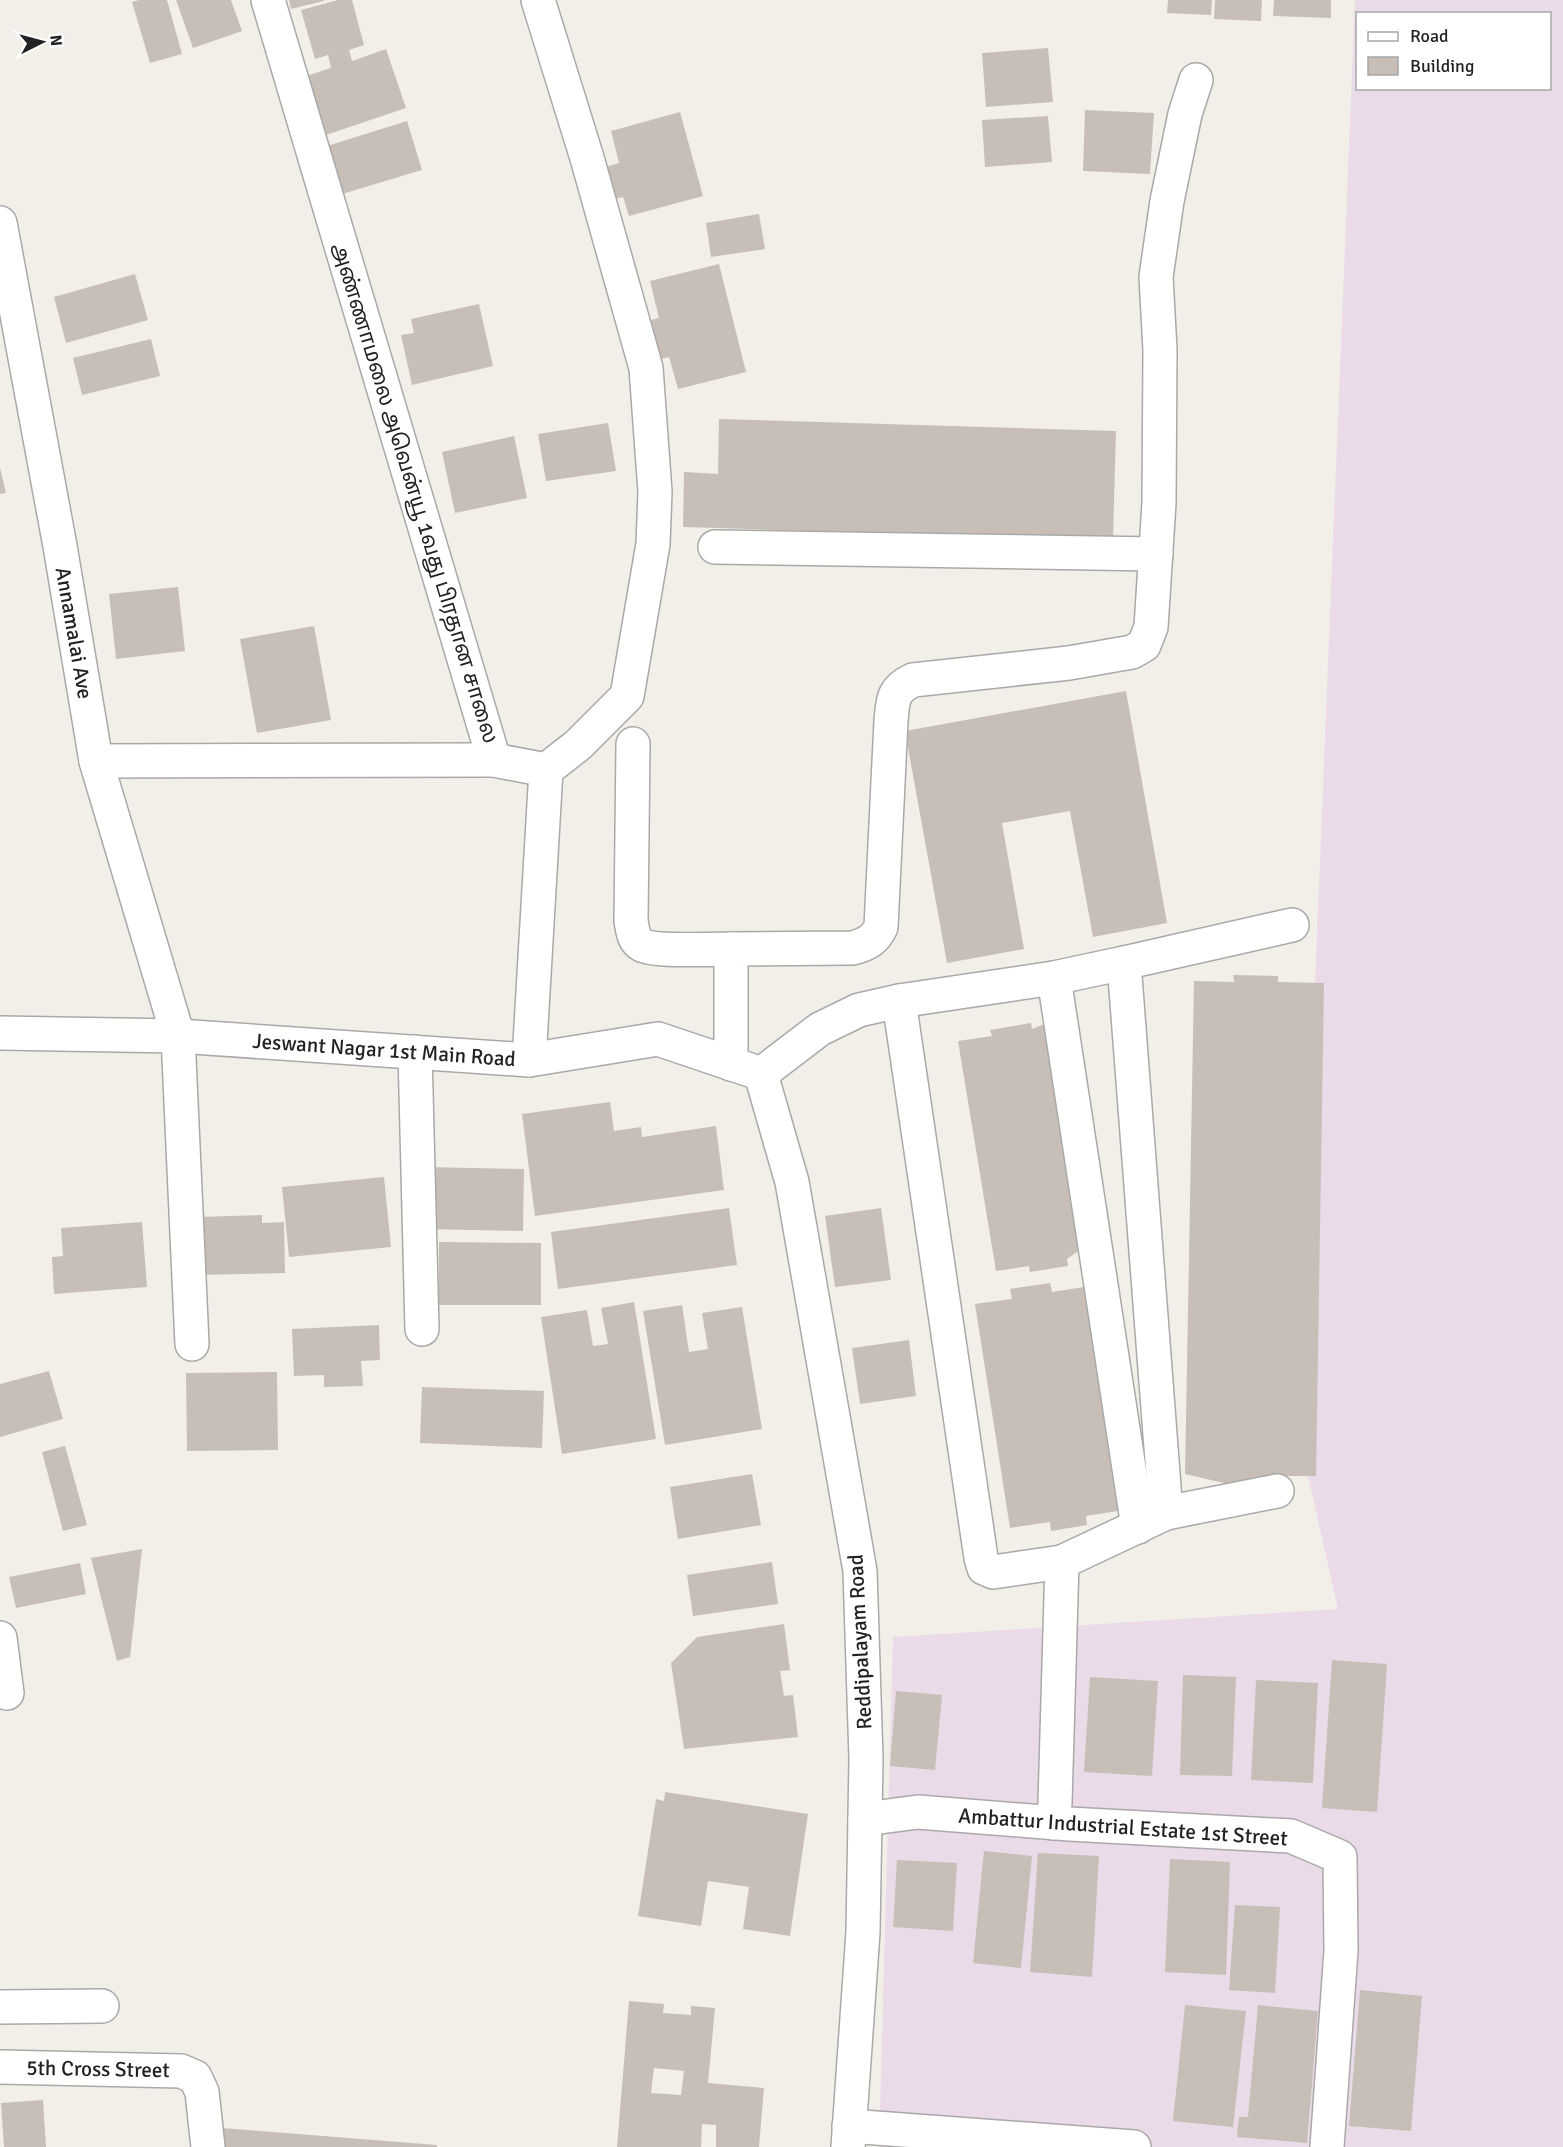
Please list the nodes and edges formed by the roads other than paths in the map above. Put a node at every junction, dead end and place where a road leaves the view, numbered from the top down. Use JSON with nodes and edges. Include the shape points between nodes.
{"nodes":[{"id":1,"x":268,"y":0,"type":"edge"},
{"id":2,"x":538,"y":0,"type":"edge"},
{"id":3,"x":1196,"y":80,"type":"dead end"},
{"id":4,"x":0,"y":224,"type":"edge"},
{"id":5,"x":715,"y":547,"type":"dead end"},
{"id":6,"x":1156,"y":554,"type":"junction"},
{"id":7,"x":633,"y":744,"type":"dead end"},
{"id":8,"x":494,"y":760,"type":"junction"},
{"id":9,"x":96,"y":761,"type":"junction"},
{"id":10,"x":546,"y":770,"type":"junction"},
{"id":11,"x":1292,"y":925,"type":"dead end"},
{"id":12,"x":731,"y":949,"type":"junction"},
{"id":13,"x":1124,"y":963,"type":"junction"},
{"id":14,"x":1054,"y":978,"type":"junction"},
{"id":15,"x":899,"y":1001,"type":"junction"},
{"id":16,"x":0,"y":1033,"type":"edge"},
{"id":17,"x":178,"y":1036,"type":"junction"},
{"id":18,"x":415,"y":1052,"type":"junction"},
{"id":19,"x":529,"y":1060,"type":"junction"},
{"id":20,"x":746,"y":1069,"type":"junction"},
{"id":21,"x":422,"y":1329,"type":"dead end"},
{"id":22,"x":192,"y":1344,"type":"dead end"},
{"id":23,"x":1277,"y":1491,"type":"dead end"},
{"id":24,"x":1152,"y":1520,"type":"junction"},
{"id":25,"x":1062,"y":1563,"type":"junction"},
{"id":26,"x":0,"y":1638,"type":"edge"},
{"id":27,"x":7,"y":1693,"type":"dead end"},
{"id":28,"x":865,"y":1819,"type":"junction"},
{"id":29,"x":1053,"y":1823,"type":"junction"},
{"id":30,"x":102,"y":2006,"type":"dead end"},
{"id":31,"x":0,"y":2007,"type":"edge"},
{"id":32,"x":0,"y":2067,"type":"edge"},
{"id":33,"x":848,"y":2136,"type":"edge"},
{"id":34,"x":208,"y":2147,"type":"edge"},
{"id":35,"x":1134,"y":2147,"type":"edge"},
{"id":36,"x":1327,"y":2147,"type":"edge"}],
"edges":[{"from":1,"to":8,"type":"street","name":"அண்ணாமலை அவென்யூ 1வது பிரதான சாலை"},
{"from":2,"to":10,"type":"street","via":[[646,368],[655,492],[653,544],[627,696],[578,745]]},
{"from":3,"to":6,"type":"street","via":[[1167,201],[1156,277],[1160,381]]},
{"from":4,"to":9,"type":"street","name":"Annamalai Ave"},
{"from":5,"to":6,"type":"street"},
{"from":6,"to":12,"type":"street","via":[[1151,627],[1144,645],[1132,652],[913,680],[896,692],[891,721],[881,927],[876,938],[853,948]]},
{"from":7,"to":12,"type":"street","via":[[633,937],[643,946],[656,948]]},
{"from":8,"to":9,"type":"street"},
{"from":8,"to":10,"type":"street","name":"அண்ணாமலை அவென்யூ 1வது பிரதான சாலை"},
{"from":9,"to":17,"type":"street","name":"Annamalai Ave"},
{"from":10,"to":19,"type":"street"},
{"from":11,"to":13,"type":"street"},
{"from":12,"to":20,"type":"street","name":"Reddipalayam Road"},
{"from":13,"to":14,"type":"street"},
{"from":13,"to":24,"type":"street"},
{"from":14,"to":15,"type":"street"},
{"from":14,"to":24,"type":"street"},
{"from":15,"to":20,"type":"street","via":[[859,1010]]},
{"from":15,"to":25,"type":"street","via":[[981,1558],[984,1568],[993,1572]]},
{"from":16,"to":17,"type":"street","name":"Jeswant Nagar 1st Main Road"},
{"from":17,"to":18,"type":"street","name":"Jeswant Nagar 1st Main Road"},
{"from":17,"to":22,"type":"street","name":"Annamalai Ave"},
{"from":18,"to":19,"type":"street","name":"Jeswant Nagar 1st Main Road"},
{"from":18,"to":21,"type":"street"},
{"from":19,"to":20,"type":"street","name":"Jeswant Nagar 1st Main Road","via":[[658,1039]]},
{"from":20,"to":28,"type":"street","name":"Reddipalayam Road","via":[[792,1182],[860,1571]]},
{"from":23,"to":24,"type":"street"},
{"from":24,"to":25,"type":"street"},
{"from":25,"to":29,"type":"street"},
{"from":26,"to":27,"type":"street"},
{"from":28,"to":29,"type":"street","name":"Ambattur Industrial Estate 1st Street","via":[[918,1812]]},
{"from":28,"to":33,"type":"street","name":"Reddipalayam Road","via":[[863,1932]]},
{"from":29,"to":36,"type":"street","name":"Ambattur Industrial Estate 1st Street","via":[[1292,1836],[1340,1857],[1341,1951]]},
{"from":30,"to":31,"type":"street"},
{"from":32,"to":34,"type":"street","name":"5th Cross Street","via":[[181,2071],[195,2077],[202,2092]]},
{"from":33,"to":35,"type":"street"}]}
